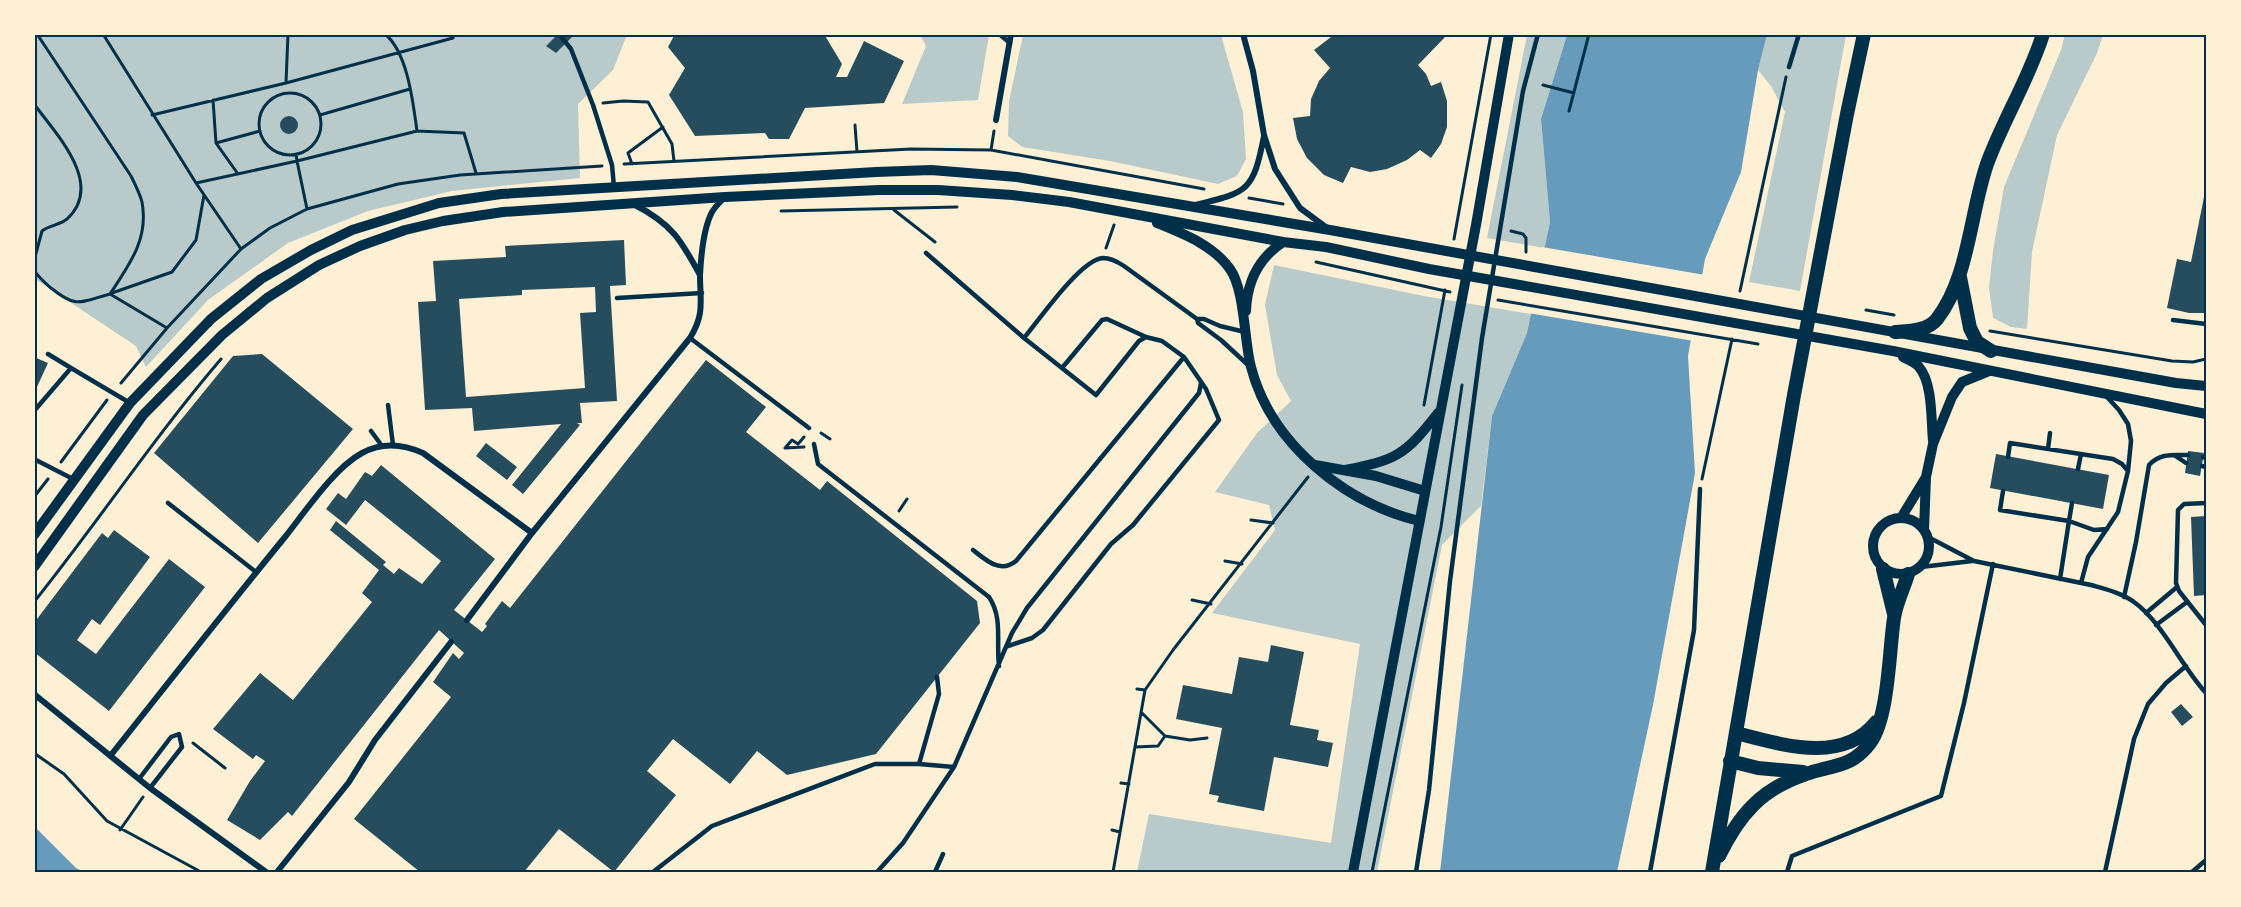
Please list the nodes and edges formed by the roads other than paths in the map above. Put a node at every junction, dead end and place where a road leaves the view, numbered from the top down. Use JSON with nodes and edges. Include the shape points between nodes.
{"nodes":[{"id":1,"x":559,"y":34,"type":"edge"},
{"id":2,"x":999,"y":34,"type":"edge"},
{"id":3,"x":1011,"y":34,"type":"edge"},
{"id":4,"x":1243,"y":34,"type":"edge"},
{"id":5,"x":1509,"y":34,"type":"edge"},
{"id":6,"x":1538,"y":34,"type":"edge"},
{"id":7,"x":1799,"y":34,"type":"edge"},
{"id":8,"x":1864,"y":34,"type":"edge"},
{"id":9,"x":2043,"y":34,"type":"edge"},
{"id":10,"x":1010,"y":43,"type":"junction"},
{"id":11,"x":1789,"y":67,"type":"road end"},
{"id":12,"x":996,"y":120,"type":"road end"},
{"id":13,"x":1264,"y":135,"type":"junction"},
{"id":14,"x":615,"y":187,"type":"junction"},
{"id":15,"x":724,"y":197,"type":"junction"},
{"id":16,"x":633,"y":204,"type":"junction"},
{"id":17,"x":1190,"y":206,"type":"junction"},
{"id":18,"x":1138,"y":214,"type":"junction"},
{"id":19,"x":1330,"y":230,"type":"junction"},
{"id":20,"x":1283,"y":242,"type":"junction"},
{"id":21,"x":926,"y":253,"type":"dead end"},
{"id":22,"x":700,"y":276,"type":"junction"},
{"id":23,"x":1960,"y":277,"type":"junction"},
{"id":24,"x":702,"y":293,"type":"junction"},
{"id":25,"x":617,"y":297,"type":"dead end"},
{"id":26,"x":1197,"y":319,"type":"junction"},
{"id":27,"x":2173,"y":320,"type":"dead end"},
{"id":28,"x":2206,"y":324,"type":"edge"},
{"id":29,"x":1245,"y":332,"type":"junction"},
{"id":30,"x":1891,"y":332,"type":"junction"},
{"id":31,"x":1146,"y":337,"type":"junction"},
{"id":32,"x":690,"y":338,"type":"junction"},
{"id":33,"x":1024,"y":338,"type":"junction"},
{"id":34,"x":1888,"y":350,"type":"junction"},
{"id":35,"x":1991,"y":351,"type":"junction"},
{"id":36,"x":48,"y":354,"type":"dead end"},
{"id":37,"x":1184,"y":357,"type":"junction"},
{"id":38,"x":1250,"y":367,"type":"junction"},
{"id":39,"x":71,"y":368,"type":"junction"},
{"id":40,"x":1062,"y":368,"type":"junction"},
{"id":41,"x":1989,"y":370,"type":"junction"},
{"id":42,"x":2206,"y":378,"type":"edge"},
{"id":43,"x":1201,"y":383,"type":"junction"},
{"id":44,"x":2176,"y":383,"type":"junction"},
{"id":45,"x":2206,"y":386,"type":"edge"},
{"id":46,"x":2103,"y":393,"type":"junction"},
{"id":47,"x":130,"y":403,"type":"junction"},
{"id":48,"x":388,"y":405,"type":"dead end"},
{"id":49,"x":34,"y":411,"type":"edge"},
{"id":50,"x":1440,"y":411,"type":"junction"},
{"id":51,"x":2206,"y":414,"type":"edge"},
{"id":52,"x":809,"y":428,"type":"dead end"},
{"id":53,"x":371,"y":431,"type":"dead end"},
{"id":54,"x":2050,"y":434,"type":"dead end"},
{"id":55,"x":1933,"y":444,"type":"junction"},
{"id":56,"x":393,"y":445,"type":"junction"},
{"id":57,"x":382,"y":446,"type":"junction"},
{"id":58,"x":814,"y":446,"type":"road end"},
{"id":59,"x":2048,"y":449,"type":"junction"},
{"id":60,"x":2081,"y":454,"type":"junction"},
{"id":61,"x":2174,"y":455,"type":"junction"},
{"id":62,"x":2188,"y":455,"type":"dead end"},
{"id":63,"x":2008,"y":457,"type":"dead end"},
{"id":64,"x":34,"y":459,"type":"edge"},
{"id":65,"x":2186,"y":463,"type":"dead end"},
{"id":66,"x":1315,"y":465,"type":"junction"},
{"id":67,"x":2078,"y":469,"type":"dead end"},
{"id":68,"x":1345,"y":470,"type":"junction"},
{"id":69,"x":2128,"y":471,"type":"junction"},
{"id":70,"x":1926,"y":477,"type":"junction"},
{"id":71,"x":75,"y":480,"type":"junction"},
{"id":72,"x":1700,"y":489,"type":"road end"},
{"id":73,"x":1425,"y":491,"type":"junction"},
{"id":74,"x":2003,"y":491,"type":"dead end"},
{"id":75,"x":168,"y":503,"type":"dead end"},
{"id":76,"x":2072,"y":503,"type":"dead end"},
{"id":77,"x":2206,"y":503,"type":"edge"},
{"id":78,"x":1901,"y":518,"type":"junction"},
{"id":79,"x":1419,"y":521,"type":"junction"},
{"id":80,"x":2069,"y":521,"type":"junction"},
{"id":81,"x":2107,"y":530,"type":"junction"},
{"id":82,"x":532,"y":533,"type":"junction"},
{"id":83,"x":1926,"y":534,"type":"junction"},
{"id":84,"x":34,"y":535,"type":"edge"},
{"id":85,"x":973,"y":550,"type":"dead end"},
{"id":86,"x":1974,"y":561,"type":"junction"},
{"id":87,"x":1993,"y":564,"type":"junction"},
{"id":88,"x":34,"y":567,"type":"edge"},
{"id":89,"x":1921,"y":567,"type":"junction"},
{"id":90,"x":1883,"y":569,"type":"junction"},
{"id":91,"x":256,"y":572,"type":"junction"},
{"id":92,"x":1908,"y":574,"type":"junction"},
{"id":93,"x":2060,"y":579,"type":"junction"},
{"id":94,"x":2081,"y":583,"type":"junction"},
{"id":95,"x":2177,"y":586,"type":"junction"},
{"id":96,"x":2124,"y":597,"type":"junction"},
{"id":97,"x":2187,"y":602,"type":"junction"},
{"id":98,"x":2146,"y":613,"type":"junction"},
{"id":99,"x":1894,"y":614,"type":"junction"},
{"id":100,"x":467,"y":620,"type":"dead end"},
{"id":101,"x":2156,"y":625,"type":"junction"},
{"id":102,"x":2206,"y":625,"type":"edge"},
{"id":103,"x":451,"y":642,"type":"dead end"},
{"id":104,"x":1008,"y":646,"type":"junction"},
{"id":105,"x":999,"y":666,"type":"junction"},
{"id":106,"x":2186,"y":666,"type":"junction"},
{"id":107,"x":937,"y":677,"type":"dead end"},
{"id":108,"x":2206,"y":693,"type":"edge"},
{"id":109,"x":34,"y":694,"type":"edge"},
{"id":110,"x":1882,"y":712,"type":"junction"},
{"id":111,"x":1736,"y":733,"type":"junction"},
{"id":112,"x":111,"y":754,"type":"junction"},
{"id":113,"x":1730,"y":761,"type":"junction"},
{"id":114,"x":919,"y":764,"type":"junction"},
{"id":115,"x":954,"y":767,"type":"junction"},
{"id":116,"x":1809,"y":773,"type":"junction"},
{"id":117,"x":139,"y":779,"type":"junction"},
{"id":118,"x":150,"y":788,"type":"junction"},
{"id":119,"x":943,"y":854,"type":"dead end"},
{"id":120,"x":2206,"y":860,"type":"edge"},
{"id":121,"x":1712,"y":871,"type":"edge"},
{"id":122,"x":266,"y":873,"type":"edge"},
{"id":123,"x":277,"y":873,"type":"edge"},
{"id":124,"x":653,"y":873,"type":"edge"},
{"id":125,"x":877,"y":873,"type":"edge"},
{"id":126,"x":935,"y":873,"type":"edge"},
{"id":127,"x":1353,"y":873,"type":"edge"},
{"id":128,"x":1416,"y":873,"type":"edge"},
{"id":129,"x":1650,"y":873,"type":"edge"},
{"id":130,"x":1787,"y":873,"type":"edge"},
{"id":131,"x":2105,"y":873,"type":"edge"},
{"id":132,"x":2192,"y":873,"type":"edge"}],
"edges":[{"from":1,"to":14,"type":"lane","via":[[572,49],[593,105]]},
{"from":2,"to":10,"type":"lane"},
{"from":3,"to":10,"type":"street"},
{"from":4,"to":13,"type":"street"},
{"from":5,"to":50,"type":"street"},
{"from":6,"to":128,"type":"lane","via":[[1523,91],[1482,338]]},
{"from":7,"to":11,"type":"lane"},
{"from":8,"to":111,"type":"main road","via":[[1794,395]]},
{"from":9,"to":23,"type":"main road","via":[[1987,164]]},
{"from":10,"to":12,"type":"street"},
{"from":13,"to":17,"type":"street","via":[[1258,164],[1246,187],[1234,195]]},
{"from":13,"to":19,"type":"street","via":[[1275,169],[1300,208]]},
{"from":14,"to":17,"type":"street","via":[[887,172],[975,172]]},
{"from":14,"to":47,"type":"street","via":[[501,194],[439,203],[352,230],[261,279],[211,320]]},
{"from":15,"to":16,"type":"street"},
{"from":15,"to":18,"type":"street","via":[[938,190],[1023,197]]},
{"from":15,"to":22,"type":"street","via":[[712,212],[705,233]]},
{"from":16,"to":22,"type":"street","via":[[652,214],[680,238]]},
{"from":16,"to":88,"type":"street","via":[[502,212],[443,221],[360,246],[319,265],[267,298],[222,335],[143,415]]},
{"from":17,"to":19,"type":"street"},
{"from":18,"to":20,"type":"street"},
{"from":18,"to":29,"type":"street","via":[[1190,237],[1218,255],[1232,271],[1238,288]]},
{"from":19,"to":30,"type":"street"},
{"from":20,"to":29,"type":"street","via":[[1269,251],[1255,271],[1246,296]]},
{"from":20,"to":34,"type":"street"},
{"from":21,"to":33,"type":"lane"},
{"from":22,"to":24,"type":"street"},
{"from":23,"to":30,"type":"main road","via":[[1936,321],[1925,328]]},
{"from":23,"to":35,"type":"main road","via":[[1970,328],[1977,342]]},
{"from":24,"to":25,"type":"lane"},
{"from":24,"to":32,"type":"street","via":[[698,325]]},
{"from":26,"to":29,"type":"lane"},
{"from":26,"to":33,"type":"lane","via":[[1124,266],[1103,258],[1083,266]]},
{"from":26,"to":38,"type":"lane"},
{"from":27,"to":28,"type":"lane"},
{"from":29,"to":38,"type":"street"},
{"from":30,"to":35,"type":"street"},
{"from":31,"to":37,"type":"lane","via":[[1162,341]]},
{"from":31,"to":40,"type":"lane","via":[[1102,320]]},
{"from":31,"to":40,"type":"lane","via":[[1096,395]]},
{"from":32,"to":52,"type":"lane"},
{"from":32,"to":82,"type":"street"},
{"from":33,"to":40,"type":"lane"},
{"from":34,"to":41,"type":"street"},
{"from":34,"to":55,"type":"street","via":[[1918,365],[1923,374],[1928,386]]},
{"from":35,"to":44,"type":"street"},
{"from":36,"to":39,"type":"lane"},
{"from":37,"to":43,"type":"lane"},
{"from":37,"to":85,"type":"lane","via":[[1016,561],[1009,566],[997,566]]},
{"from":38,"to":66,"type":"street","via":[[1275,422]]},
{"from":39,"to":47,"type":"lane"},
{"from":39,"to":49,"type":"lane"},
{"from":41,"to":46,"type":"street"},
{"from":41,"to":55,"type":"street","via":[[1962,382]]},
{"from":42,"to":44,"type":"street"},
{"from":43,"to":104,"type":"lane","via":[[1201,391],[1027,608]]},
{"from":43,"to":104,"type":"lane","via":[[1220,420],[1218,424],[1133,525],[1111,544],[1043,630]]},
{"from":44,"to":45,"type":"street"},
{"from":46,"to":51,"type":"street"},
{"from":46,"to":69,"type":"lane","via":[[2128,424]]},
{"from":47,"to":71,"type":"street"},
{"from":48,"to":56,"type":"lane"},
{"from":50,"to":68,"type":"street","via":[[1401,454],[1379,464]]},
{"from":50,"to":73,"type":"street"},
{"from":53,"to":57,"type":"lane"},
{"from":54,"to":59,"type":"lane"},
{"from":55,"to":70,"type":"street"},
{"from":56,"to":57,"type":"street"},
{"from":56,"to":82,"type":"street","via":[[423,453]]},
{"from":57,"to":91,"type":"street","via":[[346,464]]},
{"from":58,"to":105,"type":"lane","via":[[818,464],[989,597],[999,622]]},
{"from":59,"to":60,"type":"lane"},
{"from":59,"to":63,"type":"lane","via":[[2010,443]]},
{"from":60,"to":67,"type":"lane"},
{"from":60,"to":69,"type":"lane","via":[[2113,459]]},
{"from":61,"to":62,"type":"lane"},
{"from":61,"to":65,"type":"lane"},
{"from":61,"to":96,"type":"lane","via":[[2156,458],[2149,465]]},
{"from":64,"to":71,"type":"lane"},
{"from":66,"to":68,"type":"street"},
{"from":66,"to":79,"type":"street","via":[[1340,487],[1378,509]]},
{"from":68,"to":73,"type":"street"},
{"from":69,"to":81,"type":"lane","via":[[2118,512]]},
{"from":70,"to":78,"type":"street"},
{"from":70,"to":83,"type":"street"},
{"from":71,"to":84,"type":"street"},
{"from":72,"to":129,"type":"lane","via":[[1694,630]]},
{"from":73,"to":79,"type":"street"},
{"from":74,"to":80,"type":"lane","via":[[2000,510]]},
{"from":75,"to":91,"type":"lane"},
{"from":76,"to":80,"type":"lane"},
{"from":77,"to":95,"type":"lane","via":[[2184,504],[2178,510]]},
{"from":78,"to":83,"type":"street","via":[[1910,519]]},
{"from":78,"to":90,"type":"street","via":[[1884,523],[1874,537],[1874,555]]},
{"from":79,"to":127,"type":"street"},
{"from":80,"to":81,"type":"lane"},
{"from":80,"to":93,"type":"lane"},
{"from":81,"to":94,"type":"lane","via":[[2088,556]]},
{"from":82,"to":100,"type":"street"},
{"from":83,"to":86,"type":"lane"},
{"from":83,"to":89,"type":"street","via":[[1929,553]]},
{"from":86,"to":87,"type":"lane"},
{"from":86,"to":89,"type":"lane"},
{"from":87,"to":93,"type":"lane"},
{"from":87,"to":130,"type":"lane","via":[[1941,796],[1791,856]]},
{"from":89,"to":92,"type":"street"},
{"from":90,"to":92,"type":"street"},
{"from":90,"to":99,"type":"main road"},
{"from":91,"to":112,"type":"street"},
{"from":92,"to":99,"type":"main road"},
{"from":93,"to":94,"type":"lane"},
{"from":94,"to":96,"type":"lane"},
{"from":95,"to":97,"type":"lane"},
{"from":95,"to":98,"type":"lane"},
{"from":96,"to":98,"type":"lane"},
{"from":97,"to":101,"type":"lane"},
{"from":97,"to":102,"type":"lane"},
{"from":98,"to":101,"type":"lane"},
{"from":99,"to":110,"type":"main road"},
{"from":101,"to":106,"type":"lane"},
{"from":103,"to":123,"type":"street"},
{"from":104,"to":105,"type":"lane"},
{"from":105,"to":115,"type":"lane"},
{"from":106,"to":108,"type":"lane"},
{"from":106,"to":131,"type":"lane","via":[[2148,704],[2134,740]]},
{"from":107,"to":114,"type":"lane","via":[[939,694]]},
{"from":109,"to":112,"type":"street"},
{"from":110,"to":111,"type":"main road","via":[[1860,737],[1826,748],[1783,744]]},
{"from":110,"to":116,"type":"main road","via":[[1872,741],[1861,754],[1838,766]]},
{"from":111,"to":113,"type":"main road"},
{"from":112,"to":117,"type":"street"},
{"from":113,"to":116,"type":"main road"},
{"from":113,"to":121,"type":"main road"},
{"from":114,"to":115,"type":"lane"},
{"from":114,"to":124,"type":"lane","via":[[875,764],[712,826]]},
{"from":115,"to":125,"type":"lane","via":[[903,843]]},
{"from":116,"to":121,"type":"main road","via":[[1765,794],[1746,811]]},
{"from":117,"to":118,"type":"street"},
{"from":117,"to":118,"type":"lane","via":[[171,737],[179,734],[182,747]]},
{"from":118,"to":122,"type":"street"},
{"from":119,"to":126,"type":"lane"},
{"from":120,"to":132,"type":"lane"}]}
